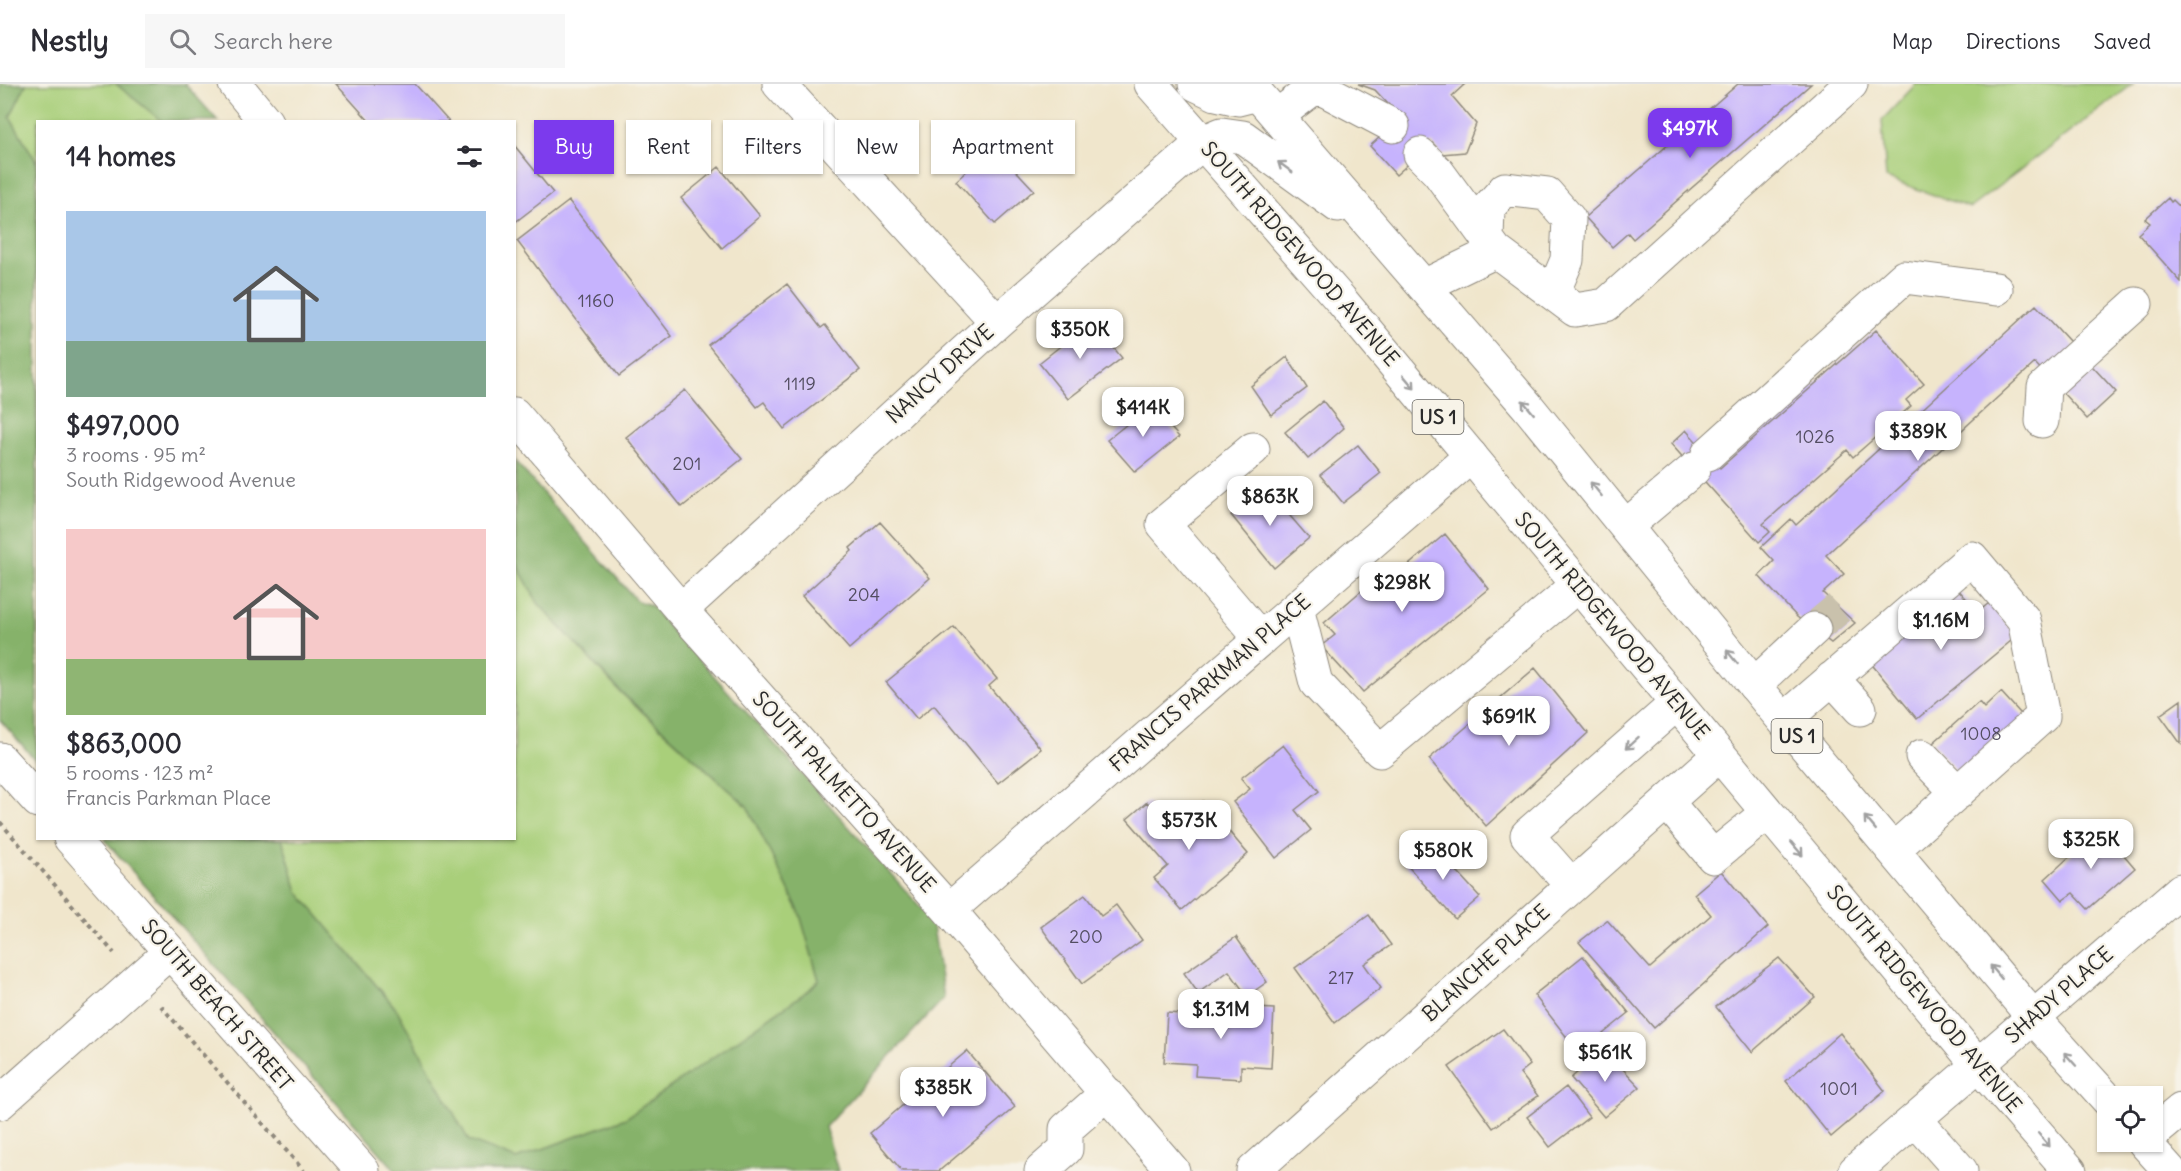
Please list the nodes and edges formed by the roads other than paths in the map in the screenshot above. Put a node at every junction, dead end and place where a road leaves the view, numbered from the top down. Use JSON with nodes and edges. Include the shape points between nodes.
{"nodes":[{"id":1,"x":234,"y":84,"type":"edge"},
{"id":2,"x":778,"y":84,"type":"edge"},
{"id":3,"x":1151,"y":84,"type":"edge"},
{"id":4,"x":1195,"y":84,"type":"edge"},
{"id":5,"x":1851,"y":84,"type":"edge"},
{"id":6,"x":1317,"y":85,"type":"edge"},
{"id":7,"x":1261,"y":98,"type":"edge"},
{"id":8,"x":264,"y":120,"type":"edge"},
{"id":9,"x":1393,"y":126,"type":"dead end"},
{"id":10,"x":1203,"y":142,"type":"junction"},
{"id":11,"x":1420,"y":154,"type":"dead end"},
{"id":12,"x":1383,"y":239,"type":"junction"},
{"id":13,"x":1492,"y":245,"type":"junction"},
{"id":14,"x":1424,"y":286,"type":"junction"},
{"id":15,"x":1996,"y":289,"type":"dead end"},
{"id":16,"x":1553,"y":293,"type":"junction"},
{"id":17,"x":2136,"y":304,"type":"dead end"},
{"id":18,"x":997,"y":322,"type":"junction"},
{"id":19,"x":516,"y":416,"type":"edge"},
{"id":20,"x":2042,"y":421,"type":"dead end"},
{"id":21,"x":1253,"y":450,"type":"dead end"},
{"id":22,"x":1471,"y":456,"type":"junction"},
{"id":23,"x":1626,"y":526,"type":"junction"},
{"id":24,"x":1578,"y":585,"type":"junction"},
{"id":25,"x":1297,"y":608,"type":"junction"},
{"id":26,"x":681,"y":610,"type":"junction"},
{"id":27,"x":1814,"y":630,"type":"tunnel mouth"},
{"id":28,"x":1261,"y":639,"type":"junction"},
{"id":29,"x":1832,"y":678,"type":"junction"},
{"id":30,"x":1754,"y":685,"type":"junction"},
{"id":31,"x":1676,"y":704,"type":"junction"},
{"id":32,"x":1860,"y":709,"type":"dead end"},
{"id":33,"x":1784,"y":720,"type":"junction"},
{"id":34,"x":1719,"y":755,"type":"junction"},
{"id":35,"x":1922,"y":756,"type":"dead end"},
{"id":36,"x":0,"y":759,"type":"edge"},
{"id":37,"x":1958,"y":793,"type":"junction"},
{"id":38,"x":36,"y":799,"type":"edge"},
{"id":39,"x":1668,"y":802,"type":"junction"},
{"id":40,"x":1767,"y":813,"type":"junction"},
{"id":41,"x":72,"y":840,"type":"edge"},
{"id":42,"x":1893,"y":850,"type":"junction"},
{"id":43,"x":1572,"y":886,"type":"junction"},
{"id":44,"x":2181,"y":890,"type":"edge"},
{"id":45,"x":949,"y":910,"type":"junction"},
{"id":46,"x":170,"y":952,"type":"junction"},
{"id":47,"x":2033,"y":1017,"type":"junction"},
{"id":48,"x":1978,"y":1065,"type":"junction"},
{"id":49,"x":2097,"y":1088,"type":"edge"},
{"id":50,"x":1107,"y":1093,"type":"junction"},
{"id":51,"x":0,"y":1103,"type":"edge"},
{"id":52,"x":2181,"y":1110,"type":"edge"},
{"id":53,"x":1915,"y":1119,"type":"junction"},
{"id":54,"x":2163,"y":1125,"type":"edge"},
{"id":55,"x":2153,"y":1152,"type":"edge"},
{"id":56,"x":363,"y":1171,"type":"edge"},
{"id":57,"x":1041,"y":1171,"type":"edge"},
{"id":58,"x":1173,"y":1171,"type":"edge"},
{"id":59,"x":1254,"y":1171,"type":"edge"},
{"id":60,"x":1855,"y":1171,"type":"edge"},
{"id":61,"x":1961,"y":1171,"type":"edge"},
{"id":62,"x":2070,"y":1171,"type":"edge"},
{"id":63,"x":2170,"y":1171,"type":"edge"}],
"edges":[{"from":1,"to":8,"type":"street"},
{"from":2,"to":18,"type":"street"},
{"from":3,"to":10,"type":"street","name":"SOUTH RIDGEWOOD AVENUE","number":"US 1"},
{"from":4,"to":7,"type":"street","via":[[1238,99]]},
{"from":5,"to":16,"type":"street","via":[[1606,305],[1575,310]]},
{"from":6,"to":7,"type":"street"},
{"from":6,"to":9,"type":"street"},
{"from":7,"to":12,"type":"street","number":"US 1"},
{"from":12,"to":10,"type":"street","one_way":true,"via":[[1243,137],[1222,134]]},
{"from":10,"to":18,"type":"street","name":"NANCY DRIVE"},
{"from":10,"to":22,"type":"street","name":"SOUTH RIDGEWOOD AVENUE","number":"US 1","one_way":true},
{"from":11,"to":13,"type":"street"},
{"from":12,"to":14,"type":"street","number":"US 1"},
{"from":13,"to":14,"type":"street"},
{"from":13,"to":16,"type":"street"},
{"from":13,"to":16,"type":"street","via":[[1488,207],[1505,189],[1547,194],[1569,219],[1567,260]]},
{"from":23,"to":14,"type":"street","number":"US 1","one_way":true},
{"from":15,"to":23,"type":"street","via":[[1905,277]]},
{"from":17,"to":20,"type":"street","via":[[2044,387]]},
{"from":18,"to":26,"type":"street","name":"NANCY DRIVE"},
{"from":19,"to":26,"type":"street","name":"SOUTH PALMETTO AVENUE"},
{"from":21,"to":28,"type":"street","via":[[1163,524]]},
{"from":22,"to":24,"type":"street","name":"SOUTH RIDGEWOOD AVENUE","number":"US 1"},
{"from":22,"to":25,"type":"street","name":"FRANCIS PARKMAN PLACE"},
{"from":30,"to":23,"type":"street","number":"US 1","one_way":true},
{"from":24,"to":25,"type":"street","via":[[1380,751],[1316,683]]},
{"from":24,"to":31,"type":"street","name":"SOUTH RIDGEWOOD AVENUE","number":"US 1"},
{"from":25,"to":28,"type":"street","name":"FRANCIS PARKMAN PLACE"},
{"from":26,"to":45,"type":"street","name":"SOUTH PALMETTO AVENUE"},
{"from":27,"to":30,"type":"street"},
{"from":28,"to":45,"type":"street","name":"FRANCIS PARKMAN PLACE"},
{"from":29,"to":32,"type":"street"},
{"from":29,"to":33,"type":"street"},
{"from":29,"to":37,"type":"street","via":[[1972,558],[2024,620],[2043,716]]},
{"from":30,"to":33,"type":"street","number":"US 1"},
{"from":31,"to":34,"type":"street","name":"SOUTH RIDGEWOOD AVENUE","number":"US 1"},
{"from":31,"to":43,"type":"street","one_way":true,"via":[[1527,835]]},
{"from":42,"to":33,"type":"street","number":"US 1","one_way":true},
{"from":34,"to":39,"type":"street","name":"BLANCHE PLACE"},
{"from":34,"to":40,"type":"street","name":"SOUTH RIDGEWOOD AVENUE","number":"US 1"},
{"from":35,"to":37,"type":"street"},
{"from":36,"to":38,"type":"street"},
{"from":37,"to":42,"type":"street"},
{"from":39,"to":40,"type":"street","via":[[1713,857]]},
{"from":39,"to":43,"type":"street","name":"BLANCHE PLACE"},
{"from":40,"to":48,"type":"street","name":"SOUTH RIDGEWOOD AVENUE","number":"US 1","one_way":true},
{"from":41,"to":46,"type":"street","name":"SOUTH BEACH STREET"},
{"from":47,"to":42,"type":"street","number":"US 1","one_way":true},
{"from":43,"to":59,"type":"street","name":"BLANCHE PLACE"},
{"from":44,"to":47,"type":"street","name":"SHADY PLACE"},
{"from":45,"to":50,"type":"street","name":"SOUTH PALMETTO AVENUE"},
{"from":46,"to":51,"type":"street"},
{"from":46,"to":56,"type":"street","name":"SOUTH BEACH STREET"},
{"from":47,"to":48,"type":"street","name":"SHADY PLACE"},
{"from":49,"to":47,"type":"street","number":"US 1","one_way":true},
{"from":48,"to":53,"type":"street","name":"SHADY PLACE"},
{"from":48,"to":62,"type":"street","name":"SOUTH RIDGEWOOD AVENUE","number":"US 1","one_way":true},
{"from":50,"to":57,"type":"street","via":[[1066,1129],[1066,1149]]},
{"from":50,"to":58,"type":"street","name":"SOUTH PALMETTO AVENUE"},
{"from":52,"to":54,"type":"street"},
{"from":53,"to":60,"type":"street","name":"SHADY PLACE"},
{"from":53,"to":61,"type":"street"},
{"from":55,"to":63,"type":"street"}]}
